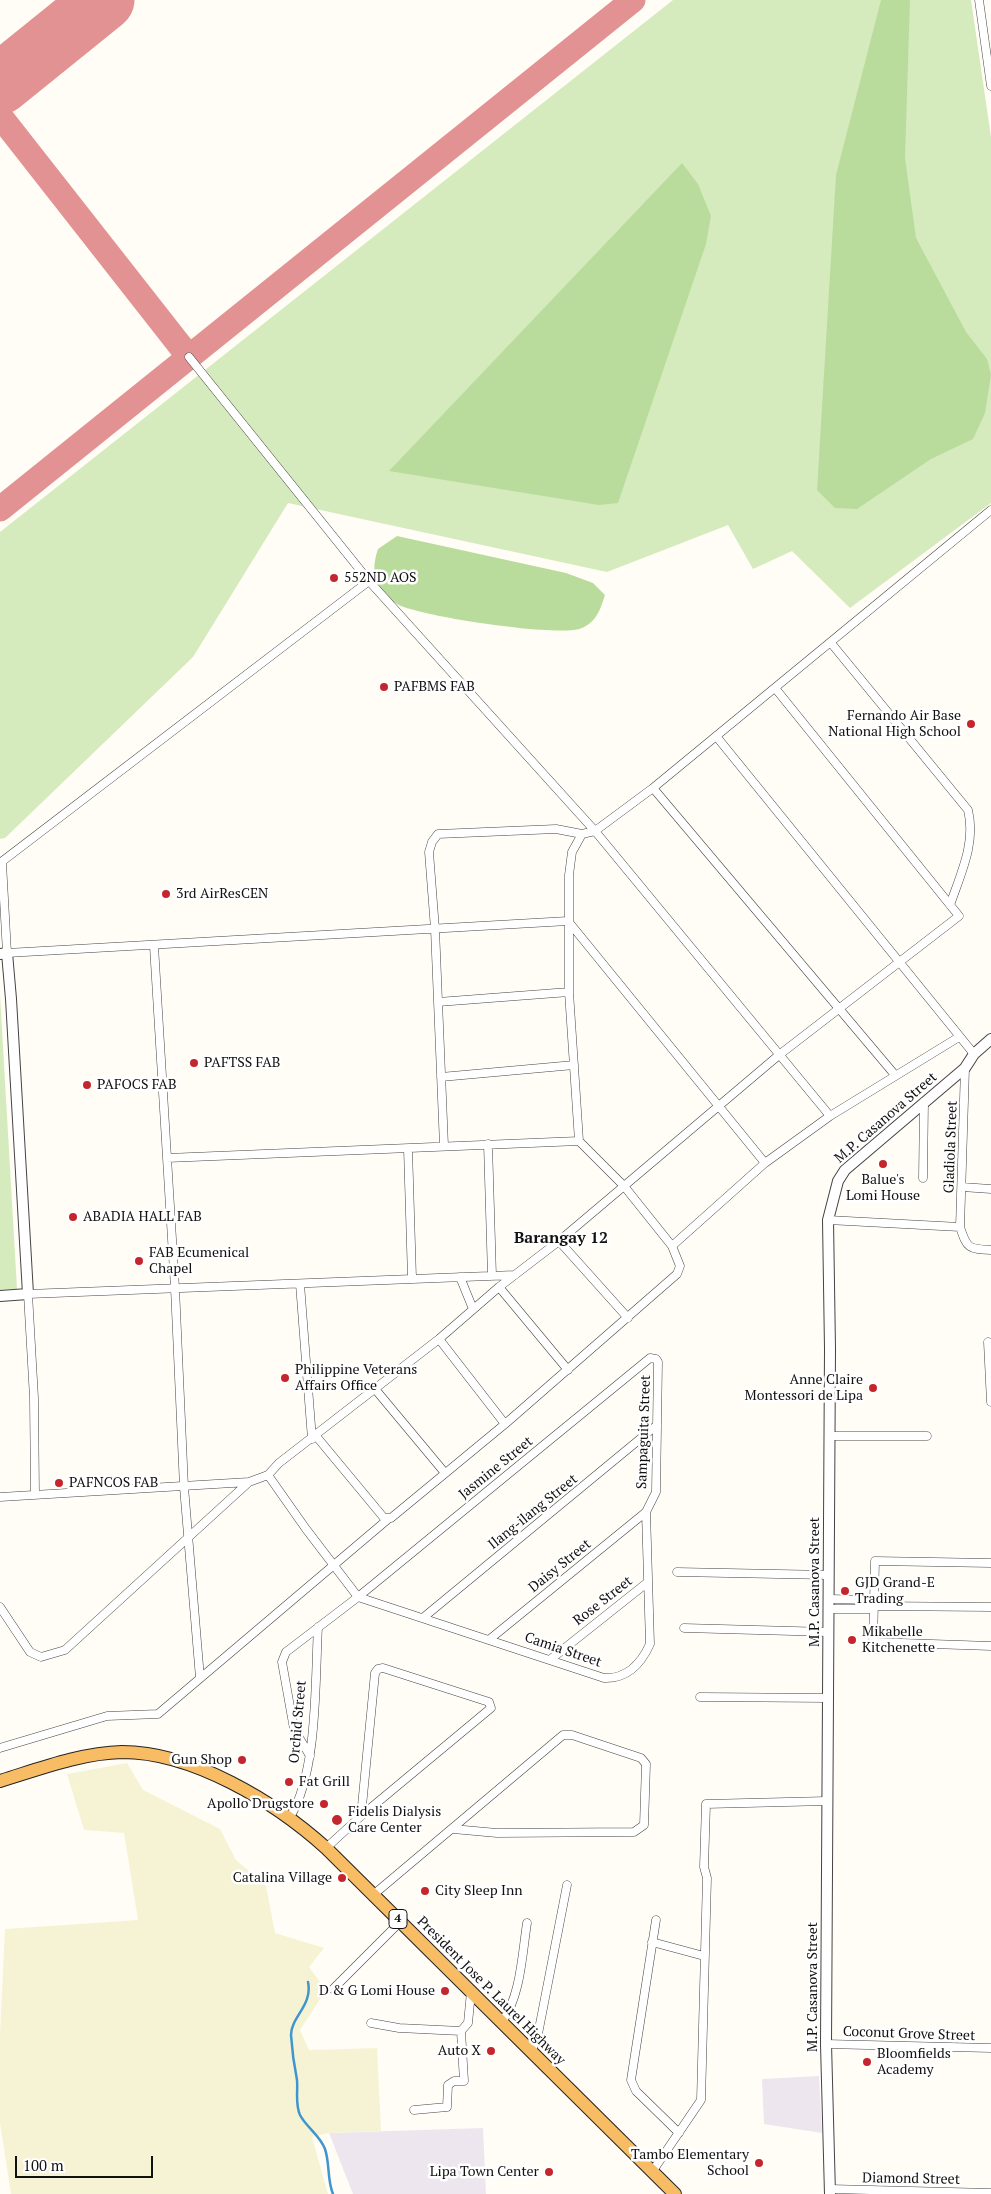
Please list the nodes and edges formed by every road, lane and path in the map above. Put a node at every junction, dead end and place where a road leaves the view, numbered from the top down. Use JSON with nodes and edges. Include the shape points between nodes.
{"nodes":[{"id":1,"x":979,"y":0,"type":"edge"},
{"id":2,"x":991,"y":86,"type":"edge"},
{"id":3,"x":189,"y":357,"type":"dead end"},
{"id":4,"x":991,"y":510,"type":"edge"},
{"id":5,"x":368,"y":582,"type":"junction"},
{"id":6,"x":831,"y":643,"type":"junction"},
{"id":7,"x":775,"y":688,"type":"junction"},
{"id":8,"x":716,"y":736,"type":"junction"},
{"id":9,"x":653,"y":788,"type":"junction"},
{"id":10,"x":595,"y":831,"type":"junction"},
{"id":11,"x":582,"y":834,"type":"junction"},
{"id":12,"x":1,"y":863,"type":"edge"},
{"id":13,"x":950,"y":904,"type":"junction"},
{"id":14,"x":568,"y":921,"type":"junction"},
{"id":15,"x":435,"y":929,"type":"junction"},
{"id":16,"x":154,"y":946,"type":"junction"},
{"id":17,"x":4,"y":953,"type":"edge"},
{"id":18,"x":898,"y":962,"type":"junction"},
{"id":19,"x":569,"y":992,"type":"junction"},
{"id":20,"x":438,"y":1002,"type":"junction"},
{"id":21,"x":838,"y":1009,"type":"junction"},
{"id":22,"x":959,"y":1038,"type":"junction"},
{"id":23,"x":991,"y":1039,"type":"edge"},
{"id":24,"x":974,"y":1054,"type":"junction"},
{"id":25,"x":779,"y":1055,"type":"junction"},
{"id":26,"x":574,"y":1066,"type":"junction"},
{"id":27,"x":965,"y":1068,"type":"junction"},
{"id":28,"x":895,"y":1075,"type":"junction"},
{"id":29,"x":441,"y":1077,"type":"junction"},
{"id":30,"x":924,"y":1102,"type":"junction"},
{"id":31,"x":718,"y":1105,"type":"junction"},
{"id":32,"x":830,"y":1116,"type":"junction"},
{"id":33,"x":579,"y":1141,"type":"junction"},
{"id":34,"x":488,"y":1144,"type":"junction"},
{"id":35,"x":444,"y":1146,"type":"junction"},
{"id":36,"x":408,"y":1149,"type":"junction"},
{"id":37,"x":167,"y":1158,"type":"junction"},
{"id":38,"x":765,"y":1163,"type":"junction"},
{"id":39,"x":923,"y":1178,"type":"dead end"},
{"id":40,"x":624,"y":1186,"type":"junction"},
{"id":41,"x":962,"y":1188,"type":"junction"},
{"id":42,"x":991,"y":1189,"type":"edge"},
{"id":43,"x":828,"y":1220,"type":"junction"},
{"id":44,"x":960,"y":1228,"type":"junction"},
{"id":45,"x":559,"y":1241,"type":"junction"},
{"id":46,"x":672,"y":1246,"type":"junction"},
{"id":47,"x":991,"y":1250,"type":"edge"},
{"id":48,"x":515,"y":1275,"type":"junction"},
{"id":49,"x":492,"y":1276,"type":"junction"},
{"id":50,"x":412,"y":1278,"type":"junction"},
{"id":51,"x":460,"y":1278,"type":"junction"},
{"id":52,"x":300,"y":1284,"type":"junction"},
{"id":53,"x":499,"y":1287,"type":"junction"},
{"id":54,"x":175,"y":1288,"type":"junction"},
{"id":55,"x":28,"y":1294,"type":"junction"},
{"id":56,"x":0,"y":1296,"type":"edge"},
{"id":57,"x":473,"y":1309,"type":"junction"},
{"id":58,"x":628,"y":1318,"type":"junction"},
{"id":59,"x":439,"y":1339,"type":"junction"},
{"id":60,"x":988,"y":1342,"type":"dead end"},
{"id":61,"x":650,"y":1358,"type":"joint"},
{"id":62,"x":568,"y":1370,"type":"junction"},
{"id":63,"x":375,"y":1389,"type":"junction"},
{"id":64,"x":991,"y":1402,"type":"edge"},
{"id":65,"x":506,"y":1424,"type":"junction"},
{"id":66,"x":658,"y":1426,"type":"junction"},
{"id":67,"x":829,"y":1436,"type":"junction"},
{"id":68,"x":927,"y":1436,"type":"dead end"},
{"id":69,"x":314,"y":1438,"type":"junction"},
{"id":70,"x":445,"y":1474,"type":"junction"},
{"id":71,"x":268,"y":1475,"type":"junction"},
{"id":72,"x":249,"y":1482,"type":"junction"},
{"id":73,"x":184,"y":1487,"type":"junction"},
{"id":74,"x":35,"y":1494,"type":"junction"},
{"id":75,"x":0,"y":1497,"type":"edge"},
{"id":76,"x":646,"y":1512,"type":"junction"},
{"id":77,"x":388,"y":1520,"type":"junction"},
{"id":78,"x":189,"y":1536,"type":"junction"},
{"id":79,"x":991,"y":1563,"type":"edge"},
{"id":80,"x":334,"y":1566,"type":"junction"},
{"id":81,"x":677,"y":1572,"type":"dead end"},
{"id":82,"x":829,"y":1575,"type":"junction"},
{"id":83,"x":648,"y":1582,"type":"junction"},
{"id":84,"x":358,"y":1597,"type":"junction"},
{"id":85,"x":829,"y":1604,"type":"junction"},
{"id":86,"x":872,"y":1605,"type":"junction"},
{"id":87,"x":0,"y":1607,"type":"edge"},
{"id":88,"x":991,"y":1607,"type":"edge"},
{"id":89,"x":424,"y":1618,"type":"junction"},
{"id":90,"x":318,"y":1627,"type":"junction"},
{"id":91,"x":684,"y":1628,"type":"dead end"},
{"id":92,"x":829,"y":1632,"type":"junction"},
{"id":93,"x":490,"y":1639,"type":"junction"},
{"id":94,"x":991,"y":1646,"type":"edge"},
{"id":95,"x":550,"y":1659,"type":"junction"},
{"id":96,"x":200,"y":1678,"type":"junction"},
{"id":97,"x":700,"y":1697,"type":"dead end"},
{"id":98,"x":828,"y":1698,"type":"junction"},
{"id":99,"x":0,"y":1748,"type":"edge"},
{"id":100,"x":310,"y":1756,"type":"junction"},
{"id":101,"x":0,"y":1781,"type":"edge"},
{"id":102,"x":827,"y":1801,"type":"junction"},
{"id":103,"x":361,"y":1816,"type":"junction"},
{"id":104,"x":290,"y":1817,"type":"junction"},
{"id":105,"x":453,"y":1829,"type":"junction"},
{"id":106,"x":326,"y":1848,"type":"junction"},
{"id":107,"x":567,"y":1885,"type":"dead end"},
{"id":108,"x":373,"y":1895,"type":"junction"},
{"id":109,"x":656,"y":1920,"type":"dead end"},
{"id":110,"x":401,"y":1921,"type":"junction"},
{"id":111,"x":528,"y":1923,"type":"dead end"},
{"id":112,"x":652,"y":1942,"type":"junction"},
{"id":113,"x":704,"y":1956,"type":"junction"},
{"id":114,"x":333,"y":1988,"type":"dead end"},
{"id":115,"x":471,"y":1992,"type":"junction"},
{"id":116,"x":502,"y":2022,"type":"junction"},
{"id":117,"x":371,"y":2023,"type":"dead end"},
{"id":118,"x":461,"y":2031,"type":"junction"},
{"id":119,"x":826,"y":2044,"type":"junction"},
{"id":120,"x":991,"y":2048,"type":"edge"},
{"id":121,"x":532,"y":2052,"type":"junction"},
{"id":122,"x":414,"y":2110,"type":"dead end"},
{"id":123,"x":679,"y":2133,"type":"junction"},
{"id":124,"x":652,"y":2172,"type":"junction"},
{"id":125,"x":830,"y":2192,"type":"edge"},
{"id":126,"x":892,"y":2193,"type":"edge"},
{"id":127,"x":991,"y":2193,"type":"edge"},
{"id":128,"x":675,"y":2194,"type":"edge"}],
"edges":[{"from":1,"to":2,"type":"street"},
{"from":3,"to":5,"type":"street"},
{"from":4,"to":6,"type":"street"},
{"from":5,"to":10,"type":"street"},
{"from":5,"to":12,"type":"street"},
{"from":6,"to":7,"type":"street"},
{"from":6,"to":13,"type":"street","via":[[968,810],[972,840]]},
{"from":7,"to":8,"type":"street"},
{"from":7,"to":13,"type":"street"},
{"from":8,"to":9,"type":"street"},
{"from":8,"to":18,"type":"street"},
{"from":9,"to":10,"type":"street"},
{"from":9,"to":21,"type":"street"},
{"from":10,"to":11,"type":"street"},
{"from":10,"to":25,"type":"street"},
{"from":11,"to":14,"type":"street","via":[[572,852]]},
{"from":11,"to":15,"type":"street","via":[[556,829],[438,834],[429,852]]},
{"from":12,"to":17,"type":"street"},
{"from":13,"to":18,"type":"street","via":[[959,916]]},
{"from":14,"to":15,"type":"street"},
{"from":14,"to":19,"type":"street"},
{"from":14,"to":31,"type":"street"},
{"from":15,"to":16,"type":"street"},
{"from":15,"to":20,"type":"street"},
{"from":16,"to":17,"type":"street"},
{"from":16,"to":37,"type":"street"},
{"from":17,"to":55,"type":"street"},
{"from":18,"to":21,"type":"street"},
{"from":18,"to":22,"type":"street"},
{"from":19,"to":20,"type":"street"},
{"from":19,"to":26,"type":"street"},
{"from":20,"to":29,"type":"street"},
{"from":21,"to":25,"type":"street"},
{"from":21,"to":28,"type":"street"},
{"from":22,"to":24,"type":"street"},
{"from":22,"to":28,"type":"street"},
{"from":23,"to":24,"type":"street","name":"M.P. Casanova Street"},
{"from":24,"to":27,"type":"street","name":"M.P. Casanova Street"},
{"from":25,"to":31,"type":"street"},
{"from":25,"to":32,"type":"street"},
{"from":26,"to":29,"type":"street"},
{"from":26,"to":33,"type":"street"},
{"from":27,"to":30,"type":"street","name":"M.P. Casanova Street"},
{"from":27,"to":41,"type":"street","name":"Gladiola Street"},
{"from":28,"to":32,"type":"street"},
{"from":29,"to":35,"type":"street"},
{"from":30,"to":39,"type":"street"},
{"from":30,"to":43,"type":"street","name":"M.P. Casanova Street","via":[[845,1170],[838,1181]]},
{"from":31,"to":38,"type":"street"},
{"from":31,"to":40,"type":"street"},
{"from":32,"to":38,"type":"street"},
{"from":33,"to":34,"type":"street"},
{"from":33,"to":40,"type":"street"},
{"from":34,"to":35,"type":"street"},
{"from":34,"to":49,"type":"street"},
{"from":35,"to":36,"type":"street"},
{"from":36,"to":37,"type":"street"},
{"from":36,"to":50,"type":"street"},
{"from":37,"to":54,"type":"street"},
{"from":38,"to":46,"type":"street"},
{"from":40,"to":45,"type":"street"},
{"from":40,"to":46,"type":"street"},
{"from":41,"to":42,"type":"street"},
{"from":41,"to":44,"type":"street","name":"Gladiola Street"},
{"from":43,"to":44,"type":"street"},
{"from":43,"to":67,"type":"street","name":"M.P. Casanova Street"},
{"from":44,"to":47,"type":"street","via":[[965,1244],[973,1249]]},
{"from":45,"to":48,"type":"street"},
{"from":45,"to":58,"type":"street"},
{"from":46,"to":58,"type":"street","via":[[680,1266],[677,1274]]},
{"from":48,"to":49,"type":"street"},
{"from":48,"to":53,"type":"street"},
{"from":49,"to":51,"type":"street"},
{"from":50,"to":51,"type":"street"},
{"from":50,"to":52,"type":"street"},
{"from":51,"to":57,"type":"street"},
{"from":52,"to":54,"type":"street"},
{"from":52,"to":69,"type":"street"},
{"from":53,"to":57,"type":"street"},
{"from":53,"to":62,"type":"street"},
{"from":54,"to":55,"type":"street"},
{"from":54,"to":73,"type":"street"},
{"from":55,"to":56,"type":"street"},
{"from":55,"to":74,"type":"street"},
{"from":57,"to":59,"type":"street"},
{"from":58,"to":62,"type":"street"},
{"from":59,"to":63,"type":"street"},
{"from":59,"to":65,"type":"street"},
{"from":60,"to":64,"type":"street"},
{"from":61,"to":66,"type":"street","name":"Sampaguita Street","via":[[658,1362]]},
{"from":61,"to":84,"type":"street","name":"Jasmine Street"},
{"from":62,"to":65,"type":"street"},
{"from":63,"to":69,"type":"street"},
{"from":63,"to":70,"type":"street"},
{"from":65,"to":70,"type":"street"},
{"from":66,"to":76,"type":"street","name":"Sampaguita Street","via":[[656,1492]]},
{"from":66,"to":89,"type":"street","name":"Ilang-ilang Street"},
{"from":67,"to":68,"type":"street"},
{"from":67,"to":82,"type":"street","name":"M.P. Casanova Street"},
{"from":69,"to":71,"type":"street"},
{"from":69,"to":77,"type":"street"},
{"from":70,"to":77,"type":"street"},
{"from":71,"to":72,"type":"street"},
{"from":71,"to":80,"type":"street"},
{"from":72,"to":73,"type":"street"},
{"from":72,"to":78,"type":"street"},
{"from":73,"to":74,"type":"street"},
{"from":73,"to":78,"type":"street"},
{"from":74,"to":75,"type":"street"},
{"from":76,"to":83,"type":"street","name":"Camia Street"},
{"from":76,"to":93,"type":"street","name":"Daisy Street"},
{"from":77,"to":80,"type":"street"},
{"from":78,"to":87,"type":"street","via":[[65,1650],[41,1656],[30,1652]]},
{"from":78,"to":96,"type":"street"},
{"from":79,"to":86,"type":"street","via":[[875,1561]]},
{"from":80,"to":84,"type":"street"},
{"from":80,"to":96,"type":"street"},
{"from":81,"to":82,"type":"street"},
{"from":82,"to":85,"type":"street","name":"M.P. Casanova Street"},
{"from":83,"to":95,"type":"street","name":"Rose Street"},
{"from":83,"to":95,"type":"street","name":"Camia Street","via":[[650,1644],[644,1657],[626,1673],[617,1678],[604,1678]]},
{"from":84,"to":89,"type":"street","name":"Camia Street"},
{"from":84,"to":90,"type":"street","name":"Jasmine Street"},
{"from":85,"to":86,"type":"street"},
{"from":85,"to":92,"type":"street","name":"M.P. Casanova Street"},
{"from":86,"to":88,"type":"street"},
{"from":86,"to":94,"type":"street","via":[[873,1642]]},
{"from":89,"to":93,"type":"street","name":"Camia Street"},
{"from":90,"to":100,"type":"street","name":"Orchid Street"},
{"from":90,"to":100,"type":"street","name":"Jasmine Street","via":[[286,1652],[282,1662],[294,1728]]},
{"from":91,"to":92,"type":"street"},
{"from":92,"to":98,"type":"street","name":"M.P. Casanova Street"},
{"from":93,"to":95,"type":"street","name":"Camia Street"},
{"from":96,"to":99,"type":"street","via":[[158,1714],[107,1716]]},
{"from":97,"to":98,"type":"street"},
{"from":98,"to":102,"type":"street","name":"M.P. Casanova Street"},
{"from":100,"to":104,"type":"street","name":"Orchid Street","via":[[301,1795]]},
{"from":101,"to":104,"type":"highway","name":"President Jose P. Laurel Highway","number":"4","via":[[86,1757],[122,1752],[144,1753],[198,1768]]},
{"from":102,"to":113,"type":"street","via":[[706,1804]]},
{"from":102,"to":119,"type":"street","name":"M.P. Casanova Street"},
{"from":103,"to":103,"type":"street","via":[[375,1673],[378,1669],[489,1702],[491,1708]]},
{"from":103,"to":106,"type":"street"},
{"from":104,"to":106,"type":"highway","name":"President Jose P. Laurel Highway","number":"4"},
{"from":105,"to":105,"type":"street","via":[[563,1735],[572,1735],[641,1758],[646,1764],[644,1825],[634,1832],[497,1833]]},
{"from":105,"to":108,"type":"street"},
{"from":106,"to":108,"type":"highway","name":"President Jose P. Laurel Highway","number":"4"},
{"from":107,"to":121,"type":"street"},
{"from":108,"to":110,"type":"highway","name":"President Jose P. Laurel Highway","number":"4"},
{"from":109,"to":112,"type":"street"},
{"from":110,"to":114,"type":"street"},
{"from":110,"to":115,"type":"highway","name":"President Jose P. Laurel Highway","number":"4"},
{"from":111,"to":116,"type":"street","via":[[518,1984]]},
{"from":112,"to":113,"type":"street"},
{"from":112,"to":123,"type":"street","via":[[631,2080],[636,2091]]},
{"from":113,"to":123,"type":"street","via":[[701,2100]]},
{"from":115,"to":116,"type":"highway","name":"President Jose P. Laurel Highway","number":"4"},
{"from":115,"to":118,"type":"street","via":[[468,2023]]},
{"from":116,"to":121,"type":"highway","name":"President Jose P. Laurel Highway","number":"4"},
{"from":117,"to":118,"type":"street","via":[[399,2028]]},
{"from":118,"to":122,"type":"street","via":[[464,2080],[448,2085],[447,2107]]},
{"from":119,"to":120,"type":"street","name":"Coconut Grove Street"},
{"from":119,"to":125,"type":"street","name":"M.P. Casanova Street"},
{"from":121,"to":124,"type":"highway","name":"President Jose P. Laurel Highway","number":"4"},
{"from":123,"to":124,"type":"street"},
{"from":124,"to":128,"type":"highway","name":"President Jose P. Laurel Highway","number":"4"},
{"from":125,"to":126,"type":"street","name":"Diamond Street"},
{"from":126,"to":127,"type":"street","name":"Diamond Street"}]}
